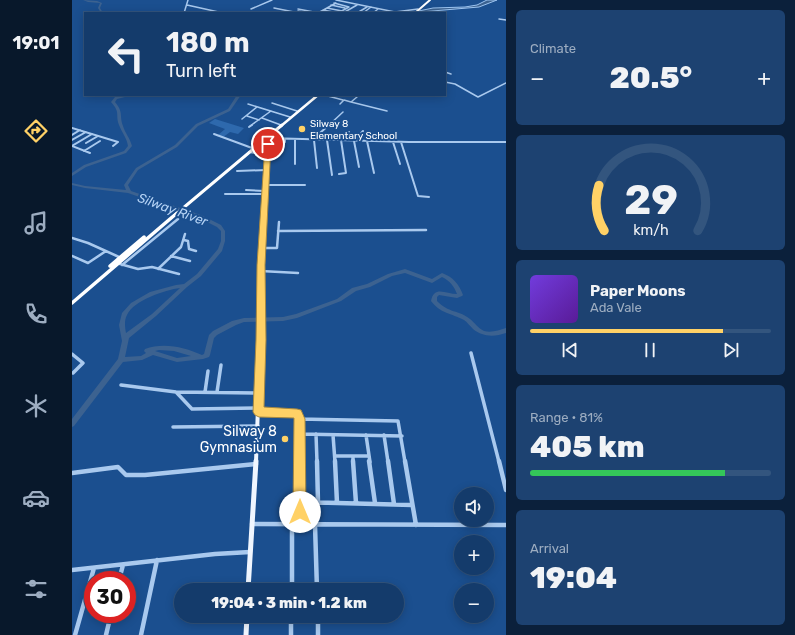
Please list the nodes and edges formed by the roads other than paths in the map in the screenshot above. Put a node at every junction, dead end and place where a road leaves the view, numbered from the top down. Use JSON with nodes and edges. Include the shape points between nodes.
{"nodes":[{"id":1,"x":188,"y":0,"type":"edge"},
{"id":2,"x":272,"y":0,"type":"edge"},
{"id":3,"x":336,"y":0,"type":"edge"},
{"id":4,"x":429,"y":0,"type":"edge"},
{"id":5,"x":339,"y":1,"type":"edge"},
{"id":6,"x":334,"y":3,"type":"junction"},
{"id":7,"x":187,"y":5,"type":"junction"},
{"id":8,"x":331,"y":5,"type":"junction"},
{"id":9,"x":357,"y":5,"type":"junction"},
{"id":10,"x":367,"y":6,"type":"junction"},
{"id":11,"x":371,"y":7,"type":"junction"},
{"id":12,"x":274,"y":8,"type":"dead end"},
{"id":13,"x":327,"y":8,"type":"junction"},
{"id":14,"x":251,"y":9,"type":"dead end"},
{"id":15,"x":298,"y":9,"type":"dead end"},
{"id":16,"x":346,"y":9,"type":"junction"},
{"id":17,"x":378,"y":9,"type":"junction"},
{"id":18,"x":323,"y":10,"type":"junction"},
{"id":19,"x":385,"y":10,"type":"joint"},
{"id":20,"x":296,"y":11,"type":"dead end"},
{"id":21,"x":416,"y":11,"type":"edge"},
{"id":22,"x":184,"y":12,"type":"edge"},
{"id":23,"x":218,"y":12,"type":"edge"},
{"id":24,"x":294,"y":12,"type":"edge"},
{"id":25,"x":302,"y":12,"type":"edge"},
{"id":26,"x":313,"y":12,"type":"edge"},
{"id":27,"x":320,"y":12,"type":"edge"},
{"id":28,"x":332,"y":12,"type":"edge"},
{"id":29,"x":342,"y":12,"type":"edge"},
{"id":30,"x":358,"y":12,"type":"edge"},
{"id":31,"x":364,"y":12,"type":"edge"},
{"id":32,"x":374,"y":12,"type":"edge"},
{"id":33,"x":499,"y":18,"type":"dead end"},
{"id":34,"x":506,"y":20,"type":"edge"},
{"id":35,"x":446,"y":72,"type":"edge"},
{"id":36,"x":451,"y":74,"type":"dead end"},
{"id":37,"x":446,"y":82,"type":"edge"},
{"id":38,"x":506,"y":83,"type":"edge"},
{"id":39,"x":316,"y":96,"type":"edge"},
{"id":40,"x":316,"y":96,"type":"edge"},
{"id":41,"x":328,"y":96,"type":"edge"},
{"id":42,"x":357,"y":97,"type":"dead end"},
{"id":43,"x":344,"y":100,"type":"junction"},
{"id":44,"x":351,"y":102,"type":"junction"},
{"id":45,"x":272,"y":103,"type":"dead end"},
{"id":46,"x":248,"y":104,"type":"dead end"},
{"id":47,"x":340,"y":104,"type":"dead end"},
{"id":48,"x":258,"y":107,"type":"junction"},
{"id":49,"x":270,"y":111,"type":"junction"},
{"id":50,"x":297,"y":111,"type":"junction"},
{"id":51,"x":386,"y":111,"type":"dead end"},
{"id":52,"x":343,"y":112,"type":"dead end"},
{"id":53,"x":247,"y":116,"type":"junction"},
{"id":54,"x":290,"y":117,"type":"junction"},
{"id":55,"x":242,"y":119,"type":"dead end"},
{"id":56,"x":260,"y":119,"type":"junction"},
{"id":57,"x":281,"y":124,"type":"junction"},
{"id":58,"x":249,"y":127,"type":"dead end"},
{"id":59,"x":73,"y":129,"type":"edge"},
{"id":60,"x":80,"y":130,"type":"junction"},
{"id":61,"x":362,"y":131,"type":"dead end"},
{"id":62,"x":86,"y":132,"type":"junction"},
{"id":63,"x":349,"y":132,"type":"dead end"},
{"id":64,"x":92,"y":134,"type":"junction"},
{"id":65,"x":214,"y":134,"type":"dead end"},
{"id":66,"x":72,"y":135,"type":"edge"},
{"id":67,"x":98,"y":136,"type":"junction"},
{"id":68,"x":266,"y":138,"type":"junction"},
{"id":69,"x":285,"y":139,"type":"junction"},
{"id":70,"x":295,"y":139,"type":"junction"},
{"id":71,"x":72,"y":140,"type":"edge"},
{"id":72,"x":313,"y":140,"type":"junction"},
{"id":73,"x":327,"y":140,"type":"junction"},
{"id":74,"x":341,"y":140,"type":"junction"},
{"id":75,"x":100,"y":141,"type":"dead end"},
{"id":76,"x":354,"y":141,"type":"junction"},
{"id":77,"x":367,"y":141,"type":"junction"},
{"id":78,"x":393,"y":142,"type":"junction"},
{"id":79,"x":401,"y":142,"type":"junction"},
{"id":80,"x":506,"y":142,"type":"edge"},
{"id":81,"x":86,"y":143,"type":"dead end"},
{"id":82,"x":281,"y":144,"type":"dead end"},
{"id":83,"x":72,"y":146,"type":"edge"},
{"id":84,"x":113,"y":146,"type":"dead end"},
{"id":85,"x":252,"y":148,"type":"junction"},
{"id":86,"x":84,"y":151,"type":"junction"},
{"id":87,"x":250,"y":152,"type":"junction"},
{"id":88,"x":90,"y":153,"type":"dead end"},
{"id":89,"x":267,"y":155,"type":"junction"},
{"id":90,"x":295,"y":164,"type":"dead end"},
{"id":91,"x":400,"y":164,"type":"dead end"},
{"id":92,"x":359,"y":167,"type":"dead end"},
{"id":93,"x":318,"y":168,"type":"dead end"},
{"id":94,"x":267,"y":170,"type":"junction"},
{"id":95,"x":237,"y":171,"type":"dead end"},
{"id":96,"x":374,"y":173,"type":"dead end"},
{"id":97,"x":339,"y":174,"type":"dead end"},
{"id":98,"x":332,"y":175,"type":"dead end"},
{"id":99,"x":305,"y":184,"type":"dead end"},
{"id":100,"x":266,"y":185,"type":"junction"},
{"id":101,"x":246,"y":190,"type":"dead end"},
{"id":102,"x":265,"y":193,"type":"junction"},
{"id":103,"x":225,"y":194,"type":"dead end"},
{"id":104,"x":429,"y":197,"type":"dead end"},
{"id":105,"x":185,"y":204,"type":"junction"},
{"id":106,"x":174,"y":213,"type":"junction"},
{"id":107,"x":178,"y":219,"type":"dead end"},
{"id":108,"x":279,"y":222,"type":"dead end"},
{"id":109,"x":426,"y":230,"type":"dead end"},
{"id":110,"x":278,"y":231,"type":"junction"},
{"id":111,"x":185,"y":234,"type":"dead end"},
{"id":112,"x":72,"y":238,"type":"edge"},
{"id":113,"x":184,"y":240,"type":"junction"},
{"id":114,"x":262,"y":248,"type":"junction"},
{"id":115,"x":106,"y":251,"type":"junction"},
{"id":116,"x":196,"y":251,"type":"dead end"},
{"id":117,"x":72,"y":256,"type":"edge"},
{"id":118,"x":171,"y":256,"type":"junction"},
{"id":119,"x":119,"y":257,"type":"junction"},
{"id":120,"x":190,"y":261,"type":"dead end"},
{"id":121,"x":117,"y":263,"type":"junction"},
{"id":122,"x":122,"y":265,"type":"junction"},
{"id":123,"x":158,"y":269,"type":"junction"},
{"id":124,"x":261,"y":271,"type":"junction"},
{"id":125,"x":298,"y":273,"type":"dead end"},
{"id":126,"x":179,"y":274,"type":"dead end"},
{"id":127,"x":72,"y":300,"type":"edge"},
{"id":128,"x":72,"y":303,"type":"edge"},
{"id":129,"x":471,"y":353,"type":"dead end"},
{"id":130,"x":72,"y":354,"type":"edge"},
{"id":131,"x":221,"y":365,"type":"dead end"},
{"id":132,"x":208,"y":371,"type":"dead end"},
{"id":133,"x":73,"y":373,"type":"dead end"},
{"id":134,"x":121,"y":386,"type":"dead end"},
{"id":135,"x":176,"y":392,"type":"junction"},
{"id":136,"x":205,"y":392,"type":"junction"},
{"id":137,"x":216,"y":392,"type":"junction"},
{"id":138,"x":260,"y":393,"type":"junction"},
{"id":139,"x":259,"y":410,"type":"junction"},
{"id":140,"x":299,"y":419,"type":"junction"},
{"id":141,"x":258,"y":426,"type":"junction"},
{"id":142,"x":173,"y":427,"type":"dead end"},
{"id":143,"x":299,"y":434,"type":"junction"},
{"id":144,"x":316,"y":434,"type":"junction"},
{"id":145,"x":333,"y":435,"type":"junction"},
{"id":146,"x":366,"y":435,"type":"junction"},
{"id":147,"x":384,"y":435,"type":"junction"},
{"id":148,"x":402,"y":436,"type":"junction"},
{"id":149,"x":335,"y":456,"type":"junction"},
{"id":150,"x":353,"y":456,"type":"junction"},
{"id":151,"x":369,"y":456,"type":"junction"},
{"id":152,"x":256,"y":464,"type":"junction"},
{"id":153,"x":72,"y":473,"type":"edge"},
{"id":154,"x":506,"y":490,"type":"edge"},
{"id":155,"x":300,"y":502,"type":"junction"},
{"id":156,"x":318,"y":503,"type":"junction"},
{"id":157,"x":337,"y":503,"type":"junction"},
{"id":158,"x":356,"y":503,"type":"junction"},
{"id":159,"x":375,"y":503,"type":"junction"},
{"id":160,"x":394,"y":504,"type":"junction"},
{"id":161,"x":412,"y":505,"type":"junction"},
{"id":162,"x":252,"y":524,"type":"junction"},
{"id":163,"x":292,"y":524,"type":"junction"},
{"id":164,"x":299,"y":524,"type":"junction"},
{"id":165,"x":315,"y":525,"type":"junction"},
{"id":166,"x":506,"y":525,"type":"edge"},
{"id":167,"x":416,"y":526,"type":"junction"},
{"id":168,"x":250,"y":552,"type":"junction"},
{"id":169,"x":157,"y":560,"type":"junction"},
{"id":170,"x":123,"y":565,"type":"junction"},
{"id":171,"x":94,"y":568,"type":"junction"},
{"id":172,"x":72,"y":570,"type":"edge"},
{"id":173,"x":121,"y":571,"type":"edge"},
{"id":174,"x":248,"y":583,"type":"edge"},
{"id":175,"x":292,"y":583,"type":"edge"},
{"id":176,"x":317,"y":583,"type":"edge"},
{"id":177,"x":109,"y":623,"type":"edge"},
{"id":178,"x":247,"y":623,"type":"edge"},
{"id":179,"x":291,"y":623,"type":"edge"},
{"id":180,"x":318,"y":623,"type":"edge"},
{"id":181,"x":75,"y":635,"type":"edge"},
{"id":182,"x":106,"y":635,"type":"edge"},
{"id":183,"x":141,"y":635,"type":"edge"},
{"id":184,"x":246,"y":635,"type":"edge"},
{"id":185,"x":291,"y":635,"type":"edge"},
{"id":186,"x":318,"y":635,"type":"edge"}],
"edges":[{"from":1,"to":7,"type":"street"},
{"from":2,"to":14,"type":"street"},
{"from":3,"to":5,"type":"street"},
{"from":4,"to":21,"type":"highway"},
{"from":5,"to":6,"type":"street"},
{"from":5,"to":9,"type":"street"},
{"from":6,"to":8,"type":"street"},
{"from":6,"to":16,"type":"street","via":[[349,6]]},
{"from":7,"to":22,"type":"street"},
{"from":7,"to":23,"type":"street"},
{"from":8,"to":13,"type":"street"},
{"from":8,"to":16,"type":"street"},
{"from":9,"to":10,"type":"street"},
{"from":9,"to":29,"type":"street"},
{"from":10,"to":11,"type":"street"},
{"from":10,"to":30,"type":"street"},
{"from":11,"to":17,"type":"street"},
{"from":11,"to":31,"type":"street"},
{"from":12,"to":24,"type":"street"},
{"from":13,"to":18,"type":"street"},
{"from":13,"to":29,"type":"street"},
{"from":15,"to":26,"type":"street"},
{"from":16,"to":29,"type":"street"},
{"from":17,"to":19,"type":"street"},
{"from":17,"to":32,"type":"street"},
{"from":18,"to":27,"type":"street"},
{"from":18,"to":28,"type":"street"},
{"from":19,"to":21,"type":"street"},
{"from":20,"to":25,"type":"street"},
{"from":33,"to":34,"type":"street"},
{"from":35,"to":36,"type":"street"},
{"from":37,"to":38,"type":"street","via":[[455,84],[478,97]]},
{"from":39,"to":50,"type":"highway"},
{"from":40,"to":68,"type":"highway"},
{"from":41,"to":43,"type":"street"},
{"from":42,"to":44,"type":"street"},
{"from":43,"to":44,"type":"street"},
{"from":43,"to":47,"type":"street"},
{"from":44,"to":51,"type":"street"},
{"from":45,"to":50,"type":"street"},
{"from":46,"to":48,"type":"street"},
{"from":48,"to":49,"type":"street"},
{"from":48,"to":53,"type":"street"},
{"from":49,"to":54,"type":"street"},
{"from":49,"to":56,"type":"street"},
{"from":50,"to":54,"type":"highway"},
{"from":52,"to":72,"type":"street"},
{"from":53,"to":55,"type":"street"},
{"from":53,"to":56,"type":"street"},
{"from":54,"to":57,"type":"highway"},
{"from":56,"to":57,"type":"street"},
{"from":56,"to":58,"type":"street"},
{"from":57,"to":68,"type":"highway"},
{"from":59,"to":60,"type":"street"},
{"from":60,"to":62,"type":"street"},
{"from":60,"to":66,"type":"street"},
{"from":61,"to":76,"type":"street"},
{"from":62,"to":64,"type":"street"},
{"from":62,"to":71,"type":"street"},
{"from":63,"to":74,"type":"street"},
{"from":64,"to":67,"type":"street"},
{"from":64,"to":83,"type":"street"},
{"from":65,"to":85,"type":"street"},
{"from":67,"to":81,"type":"street"},
{"from":67,"to":84,"type":"street","via":[[118,142]]},
{"from":68,"to":69,"type":"street"},
{"from":68,"to":85,"type":"highway"},
{"from":68,"to":87,"type":"highway"},
{"from":68,"to":89,"type":"main road"},
{"from":69,"to":70,"type":"street"},
{"from":69,"to":82,"type":"street"},
{"from":70,"to":72,"type":"street"},
{"from":70,"to":90,"type":"street"},
{"from":72,"to":73,"type":"street"},
{"from":72,"to":93,"type":"street"},
{"from":73,"to":74,"type":"street"},
{"from":73,"to":98,"type":"street"},
{"from":74,"to":76,"type":"street"},
{"from":74,"to":97,"type":"street","via":[[346,172]]},
{"from":75,"to":86,"type":"street"},
{"from":76,"to":77,"type":"street"},
{"from":76,"to":92,"type":"street"},
{"from":77,"to":78,"type":"street"},
{"from":77,"to":96,"type":"street"},
{"from":78,"to":79,"type":"street"},
{"from":78,"to":91,"type":"street"},
{"from":79,"to":80,"type":"street"},
{"from":79,"to":104,"type":"street","via":[[418,196]]},
{"from":83,"to":86,"type":"street"},
{"from":85,"to":105,"type":"highway"},
{"from":86,"to":88,"type":"street"},
{"from":87,"to":89,"type":"street"},
{"from":87,"to":105,"type":"highway"},
{"from":89,"to":94,"type":"main road"},
{"from":94,"to":95,"type":"street"},
{"from":94,"to":100,"type":"main road"},
{"from":99,"to":100,"type":"street"},
{"from":100,"to":102,"type":"main road"},
{"from":101,"to":102,"type":"street"},
{"from":102,"to":103,"type":"street"},
{"from":102,"to":114,"type":"main road"},
{"from":105,"to":106,"type":"highway"},
{"from":106,"to":119,"type":"highway"},
{"from":106,"to":121,"type":"highway"},
{"from":107,"to":122,"type":"street"},
{"from":108,"to":110,"type":"street"},
{"from":109,"to":110,"type":"street"},
{"from":110,"to":114,"type":"street","via":[[277,248]]},
{"from":111,"to":113,"type":"street"},
{"from":112,"to":115,"type":"street"},
{"from":113,"to":116,"type":"street","via":[[188,241],[189,249]]},
{"from":113,"to":118,"type":"street","via":[[181,247]]},
{"from":114,"to":124,"type":"main road"},
{"from":115,"to":117,"type":"street","via":[[88,263]]},
{"from":115,"to":119,"type":"street"},
{"from":118,"to":120,"type":"street"},
{"from":118,"to":123,"type":"street"},
{"from":119,"to":127,"type":"highway"},
{"from":121,"to":122,"type":"street"},
{"from":121,"to":128,"type":"highway"},
{"from":122,"to":123,"type":"street"},
{"from":123,"to":126,"type":"street"},
{"from":124,"to":125,"type":"street"},
{"from":124,"to":138,"type":"main road"},
{"from":129,"to":154,"type":"street"},
{"from":130,"to":133,"type":"street","via":[[83,363]]},
{"from":131,"to":137,"type":"street"},
{"from":132,"to":136,"type":"street"},
{"from":134,"to":135,"type":"street"},
{"from":135,"to":136,"type":"street"},
{"from":135,"to":139,"type":"street","via":[[192,409]]},
{"from":136,"to":137,"type":"street"},
{"from":137,"to":138,"type":"street"},
{"from":138,"to":139,"type":"main road"},
{"from":139,"to":140,"type":"street","via":[[296,413]]},
{"from":139,"to":141,"type":"main road"},
{"from":140,"to":143,"type":"street"},
{"from":140,"to":148,"type":"street","via":[[396,420],[399,422]]},
{"from":141,"to":142,"type":"street"},
{"from":141,"to":152,"type":"main road"},
{"from":143,"to":144,"type":"street"},
{"from":143,"to":155,"type":"street"},
{"from":144,"to":145,"type":"street"},
{"from":144,"to":156,"type":"street"},
{"from":145,"to":146,"type":"street"},
{"from":145,"to":149,"type":"street"},
{"from":146,"to":147,"type":"street"},
{"from":146,"to":151,"type":"street"},
{"from":147,"to":148,"type":"street"},
{"from":147,"to":160,"type":"street"},
{"from":148,"to":161,"type":"street"},
{"from":149,"to":150,"type":"street"},
{"from":149,"to":157,"type":"street"},
{"from":150,"to":151,"type":"street"},
{"from":150,"to":158,"type":"street"},
{"from":151,"to":159,"type":"street"},
{"from":152,"to":153,"type":"street","via":[[146,475],[126,475],[118,467]]},
{"from":152,"to":162,"type":"main road"},
{"from":155,"to":156,"type":"street"},
{"from":155,"to":164,"type":"street"},
{"from":156,"to":157,"type":"street"},
{"from":157,"to":158,"type":"street"},
{"from":158,"to":159,"type":"street"},
{"from":159,"to":160,"type":"street"},
{"from":160,"to":161,"type":"street"},
{"from":161,"to":167,"type":"street"},
{"from":162,"to":163,"type":"street"},
{"from":162,"to":168,"type":"main road"},
{"from":163,"to":164,"type":"street"},
{"from":163,"to":175,"type":"street"},
{"from":164,"to":165,"type":"street"},
{"from":165,"to":167,"type":"street"},
{"from":165,"to":176,"type":"street"},
{"from":166,"to":167,"type":"street"},
{"from":168,"to":169,"type":"street"},
{"from":168,"to":174,"type":"main road"},
{"from":169,"to":170,"type":"street"},
{"from":169,"to":183,"type":"street"},
{"from":170,"to":171,"type":"street"},
{"from":170,"to":173,"type":"street"},
{"from":171,"to":172,"type":"street"},
{"from":171,"to":181,"type":"street"},
{"from":177,"to":182,"type":"street"},
{"from":178,"to":184,"type":"main road"},
{"from":179,"to":185,"type":"street"},
{"from":180,"to":186,"type":"street"}]}
